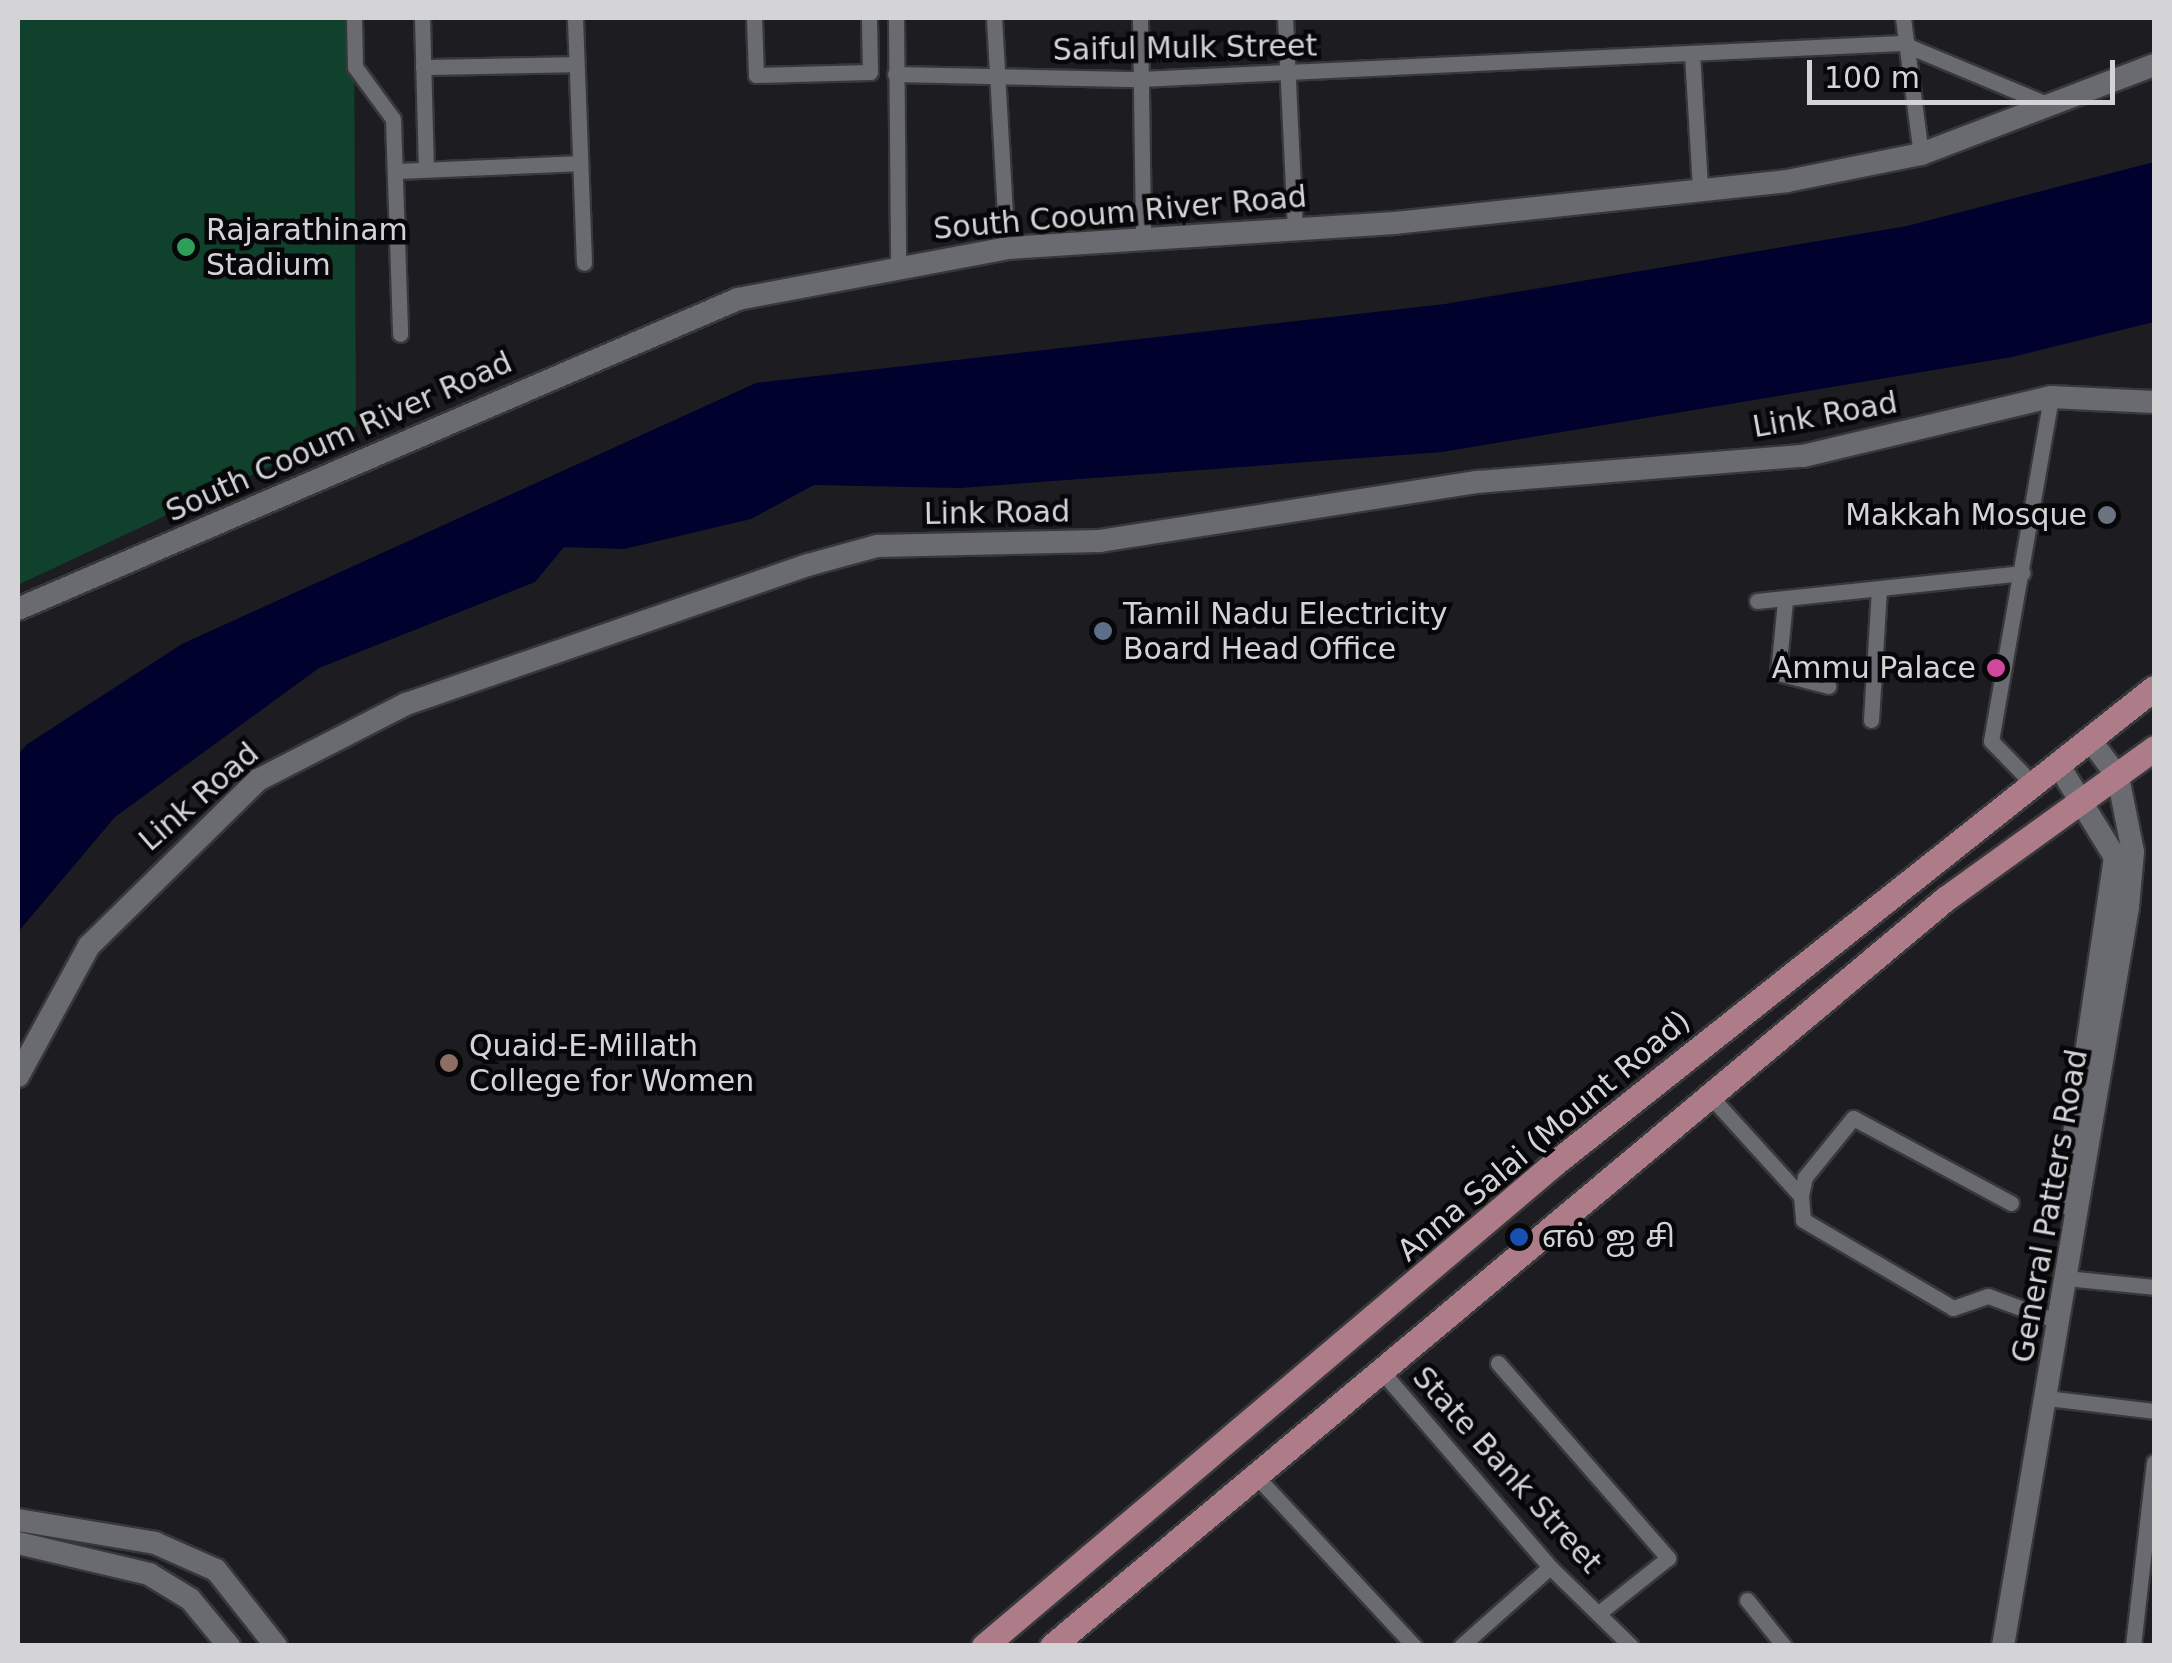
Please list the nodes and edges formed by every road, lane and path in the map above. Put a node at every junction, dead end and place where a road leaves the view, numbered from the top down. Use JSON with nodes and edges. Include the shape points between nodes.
{"nodes":[{"id":1,"x":354,"y":18,"type":"edge"},
{"id":2,"x":422,"y":18,"type":"edge"},
{"id":3,"x":574,"y":18,"type":"edge"},
{"id":4,"x":754,"y":18,"type":"edge"},
{"id":5,"x":869,"y":18,"type":"edge"},
{"id":6,"x":896,"y":18,"type":"edge"},
{"id":7,"x":994,"y":18,"type":"edge"},
{"id":8,"x":1140,"y":18,"type":"edge"},
{"id":9,"x":1285,"y":18,"type":"edge"},
{"id":10,"x":1903,"y":18,"type":"edge"},
{"id":11,"x":1900,"y":43,"type":"junction"},
{"id":12,"x":1692,"y":53,"type":"junction"},
{"id":13,"x":576,"y":64,"type":"junction"},
{"id":14,"x":2154,"y":66,"type":"edge"},
{"id":15,"x":423,"y":67,"type":"junction"},
{"id":16,"x":894,"y":74,"type":"junction"},
{"id":17,"x":1288,"y":74,"type":"junction"},
{"id":18,"x":995,"y":79,"type":"junction"},
{"id":19,"x":1140,"y":79,"type":"junction"},
{"id":20,"x":2062,"y":107,"type":"junction"},
{"id":21,"x":1921,"y":154,"type":"junction"},
{"id":22,"x":580,"y":163,"type":"junction"},
{"id":23,"x":426,"y":167,"type":"junction"},
{"id":24,"x":399,"y":171,"type":"junction"},
{"id":25,"x":1700,"y":189,"type":"junction"},
{"id":26,"x":1294,"y":228,"type":"junction"},
{"id":27,"x":1143,"y":238,"type":"junction"},
{"id":28,"x":1007,"y":248,"type":"junction"},
{"id":29,"x":584,"y":263,"type":"dead end"},
{"id":30,"x":898,"y":263,"type":"junction"},
{"id":31,"x":400,"y":334,"type":"dead end"},
{"id":32,"x":2051,"y":396,"type":"junction"},
{"id":33,"x":2154,"y":402,"type":"edge"},
{"id":34,"x":2023,"y":573,"type":"junction"},
{"id":35,"x":1879,"y":590,"type":"junction"},
{"id":36,"x":1785,"y":600,"type":"junction"},
{"id":37,"x":1757,"y":601,"type":"dead end"},
{"id":38,"x":18,"y":610,"type":"edge"},
{"id":39,"x":1828,"y":686,"type":"dead end"},
{"id":40,"x":2154,"y":688,"type":"edge"},
{"id":41,"x":1871,"y":720,"type":"dead end"},
{"id":42,"x":2091,"y":741,"type":"junction"},
{"id":43,"x":2154,"y":748,"type":"edge"},
{"id":44,"x":2058,"y":766,"type":"junction"},
{"id":45,"x":2118,"y":777,"type":"junction"},
{"id":46,"x":2033,"y":784,"type":"junction"},
{"id":47,"x":2085,"y":798,"type":"junction"},
{"id":48,"x":18,"y":1076,"type":"edge"},
{"id":49,"x":1712,"y":1098,"type":"junction"},
{"id":50,"x":1801,"y":1196,"type":"junction"},
{"id":51,"x":2011,"y":1203,"type":"dead end"},
{"id":52,"x":1494,"y":1220,"type":"junction"},
{"id":53,"x":1526,"y":1253,"type":"junction"},
{"id":54,"x":2066,"y":1278,"type":"junction"},
{"id":55,"x":2154,"y":1287,"type":"edge"},
{"id":56,"x":2045,"y":1317,"type":"junction"},
{"id":57,"x":1498,"y":1363,"type":"dead end"},
{"id":58,"x":1384,"y":1374,"type":"junction"},
{"id":59,"x":2047,"y":1398,"type":"junction"},
{"id":60,"x":2154,"y":1412,"type":"edge"},
{"id":61,"x":2154,"y":1462,"type":"edge"},
{"id":62,"x":1256,"y":1476,"type":"junction"},
{"id":63,"x":18,"y":1520,"type":"edge"},
{"id":64,"x":18,"y":1543,"type":"edge"},
{"id":65,"x":1550,"y":1567,"type":"junction"},
{"id":66,"x":1746,"y":1600,"type":"dead end"},
{"id":67,"x":1600,"y":1612,"type":"junction"},
{"id":68,"x":230,"y":1646,"type":"edge"},
{"id":69,"x":276,"y":1646,"type":"edge"},
{"id":70,"x":984,"y":1646,"type":"edge"},
{"id":71,"x":1052,"y":1646,"type":"edge"},
{"id":72,"x":1414,"y":1646,"type":"edge"},
{"id":73,"x":1462,"y":1646,"type":"edge"},
{"id":74,"x":1631,"y":1646,"type":"edge"},
{"id":75,"x":1784,"y":1646,"type":"edge"},
{"id":76,"x":1990,"y":1646,"type":"edge"},
{"id":77,"x":2004,"y":1646,"type":"edge"},
{"id":78,"x":2133,"y":1646,"type":"edge"}],
"edges":[{"from":1,"to":24,"type":"street","via":[[354,67],[393,120]]},
{"from":2,"to":15,"type":"street"},
{"from":3,"to":13,"type":"street"},
{"from":4,"to":5,"type":"street","via":[[756,75],[870,72]]},
{"from":6,"to":16,"type":"street"},
{"from":7,"to":18,"type":"street"},
{"from":8,"to":19,"type":"street"},
{"from":9,"to":17,"type":"street"},
{"from":10,"to":11,"type":"street"},
{"from":11,"to":12,"type":"street","name":"Saiful Mulk Street"},
{"from":11,"to":20,"type":"street","name":"Saiful Mulk Street"},
{"from":11,"to":21,"type":"street"},
{"from":12,"to":17,"type":"street","name":"Saiful Mulk Street"},
{"from":12,"to":25,"type":"street"},
{"from":13,"to":15,"type":"street"},
{"from":13,"to":22,"type":"street"},
{"from":14,"to":20,"type":"street","name":"South Cooum River Road"},
{"from":15,"to":23,"type":"street"},
{"from":16,"to":18,"type":"street","name":"Saiful Mulk Street"},
{"from":16,"to":30,"type":"street"},
{"from":17,"to":19,"type":"street","name":"Saiful Mulk Street"},
{"from":17,"to":26,"type":"street"},
{"from":18,"to":19,"type":"street","name":"Saiful Mulk Street"},
{"from":18,"to":28,"type":"street"},
{"from":19,"to":27,"type":"street"},
{"from":20,"to":21,"type":"street","name":"South Cooum River Road"},
{"from":21,"to":25,"type":"street","name":"South Cooum River Road"},
{"from":22,"to":23,"type":"street"},
{"from":22,"to":29,"type":"street"},
{"from":23,"to":24,"type":"street"},
{"from":24,"to":31,"type":"street"},
{"from":25,"to":26,"type":"street","name":"South Cooum River Road"},
{"from":26,"to":27,"type":"street","name":"South Cooum River Road"},
{"from":27,"to":28,"type":"street","name":"South Cooum River Road"},
{"from":28,"to":30,"type":"street","name":"South Cooum River Road"},
{"from":30,"to":38,"type":"street","name":"South Cooum River Road","via":[[721,306]]},
{"from":32,"to":33,"type":"street","name":"Link Road"},
{"from":32,"to":34,"type":"street"},
{"from":32,"to":48,"type":"street","name":"Link Road","via":[[1803,456],[1476,482],[1100,542],[876,546],[720,593],[378,716],[258,780],[89,946]]},
{"from":34,"to":35,"type":"street"},
{"from":34,"to":46,"type":"street","via":[[1990,741]]},
{"from":35,"to":36,"type":"street"},
{"from":35,"to":41,"type":"street"},
{"from":36,"to":37,"type":"street"},
{"from":36,"to":39,"type":"street","via":[[1778,673]]},
{"from":40,"to":42,"type":"main road","name":"Anna Salai (Mount Road)"},
{"from":42,"to":44,"type":"main road","name":"Anna Salai (Mount Road)"},
{"from":42,"to":45,"type":"street"},
{"from":43,"to":45,"type":"main road"},
{"from":44,"to":46,"type":"main road","name":"Anna Salai (Mount Road)"},
{"from":44,"to":47,"type":"street","name":"General Patters Road"},
{"from":45,"to":47,"type":"main road"},
{"from":45,"to":54,"type":"street","name":"General Patters Road","via":[[2133,852],[2128,906]]},
{"from":46,"to":52,"type":"main road","name":"Anna Salai (Mount Road)"},
{"from":47,"to":49,"type":"main road","via":[[1945,900]]},
{"from":47,"to":56,"type":"street","name":"General Patters Road","via":[[2114,857]]},
{"from":49,"to":50,"type":"street"},
{"from":49,"to":53,"type":"main road"},
{"from":50,"to":51,"type":"street","via":[[1805,1176],[1852,1118]]},
{"from":50,"to":56,"type":"street","via":[[1803,1220],[1952,1308],[1988,1296]]},
{"from":52,"to":53,"type":"main road"},
{"from":52,"to":70,"type":"main road","name":"Anna Salai (Mount Road)"},
{"from":53,"to":58,"type":"main road"},
{"from":54,"to":55,"type":"street"},
{"from":54,"to":59,"type":"street","name":"General Patters Road"},
{"from":56,"to":76,"type":"street","name":"General Patters Road"},
{"from":57,"to":67,"type":"street","via":[[1668,1558]]},
{"from":58,"to":62,"type":"main road"},
{"from":58,"to":65,"type":"street","name":"State Bank Street"},
{"from":59,"to":60,"type":"street"},
{"from":59,"to":77,"type":"street","name":"General Patters Road"},
{"from":61,"to":78,"type":"street"},
{"from":62,"to":71,"type":"main road"},
{"from":62,"to":72,"type":"street"},
{"from":63,"to":69,"type":"street","via":[[155,1543],[216,1570]]},
{"from":64,"to":68,"type":"street","via":[[149,1574],[190,1599]]},
{"from":65,"to":67,"type":"street","name":"State Bank Street"},
{"from":65,"to":73,"type":"street"},
{"from":66,"to":75,"type":"street"},
{"from":67,"to":74,"type":"street","name":"State Bank Street"}]}
